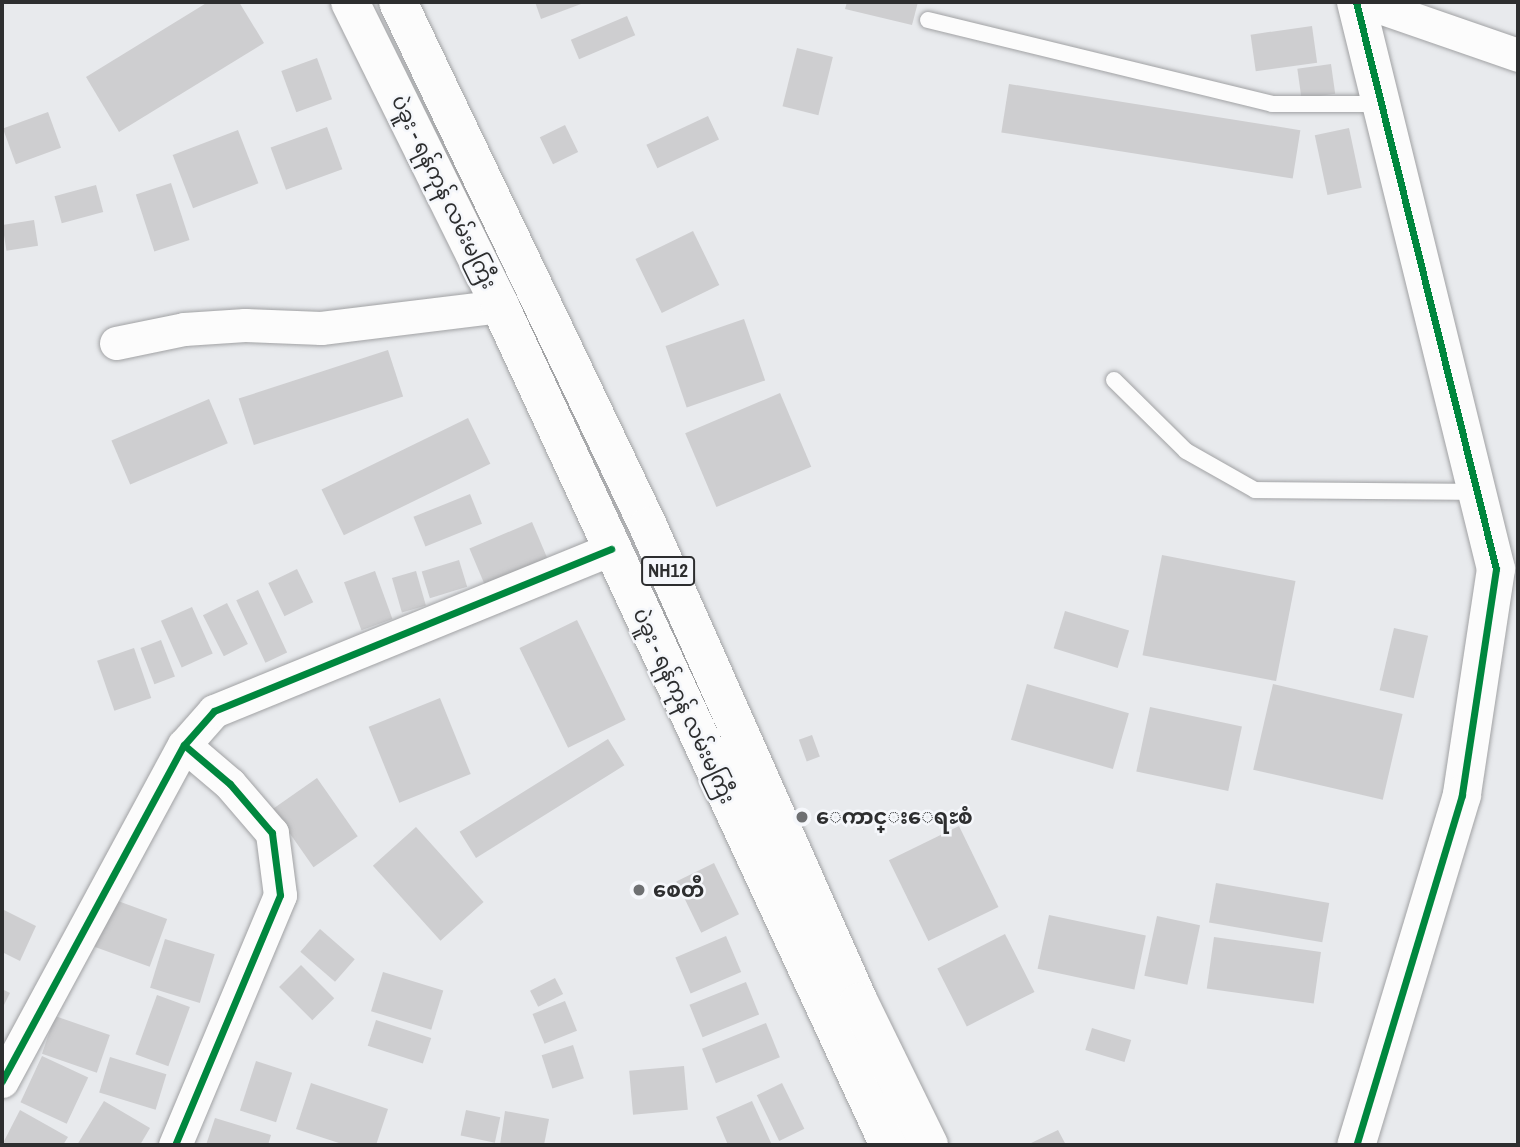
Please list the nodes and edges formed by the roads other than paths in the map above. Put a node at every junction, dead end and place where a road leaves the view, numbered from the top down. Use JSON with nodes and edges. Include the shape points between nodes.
{"nodes":[{"id":1,"x":350,"y":2,"type":"edge"},
{"id":2,"x":398,"y":2,"type":"edge"},
{"id":3,"x":1356,"y":2,"type":"edge"},
{"id":4,"x":1365,"y":2,"type":"edge"},
{"id":5,"x":928,"y":20,"type":"dead end"},
{"id":6,"x":1518,"y":55,"type":"edge"},
{"id":7,"x":1382,"y":104,"type":"junction"},
{"id":8,"x":500,"y":306,"type":"junction"},
{"id":9,"x":116,"y":343,"type":"dead end"},
{"id":10,"x":1114,"y":380,"type":"dead end"},
{"id":11,"x":1479,"y":492,"type":"junction"},
{"id":12,"x":611,"y":549,"type":"junction"},
{"id":13,"x":184,"y":745,"type":"junction"},
{"id":14,"x":2,"y":1081,"type":"edge"},
{"id":15,"x":175,"y":1145,"type":"edge"},
{"id":16,"x":889,"y":1145,"type":"edge"},
{"id":17,"x":929,"y":1145,"type":"edge"},
{"id":18,"x":1356,"y":1145,"type":"edge"}],
"edges":[{"from":1,"to":8,"type":"main road","name":"ပဲခူး - ရန်ကုန် လမ်းမကြီး","number":"NH12"},
{"from":2,"to":17,"type":"main road","name":"ပဲခူး - ရန်ကုန် လမ်းမကြီး","number":"NH12","via":[[648,526],[859,1002]]},
{"from":3,"to":7,"type":"main road"},
{"from":4,"to":6,"type":"street"},
{"from":5,"to":7,"type":"lane","via":[[1272,104]]},
{"from":7,"to":11,"type":"main road"},
{"from":8,"to":9,"type":"street","via":[[321,328],[245,325],[184,329]]},
{"from":8,"to":12,"type":"main road","name":"ပဲခူး - ရန်ကုန် လမ်းမကြီး","number":"NH12"},
{"from":10,"to":11,"type":"lane","via":[[1186,451],[1255,489]]},
{"from":11,"to":18,"type":"main road","via":[[1496,569],[1462,794]]},
{"from":12,"to":13,"type":"street","via":[[214,711]]},
{"from":12,"to":16,"type":"main road","name":"ပဲခူး - ရန်ကုန် လမ်းမကြီး","number":"NH12"},
{"from":13,"to":14,"type":"street"},
{"from":13,"to":15,"type":"street","via":[[230,784],[272,833],[281,895]]}]}
